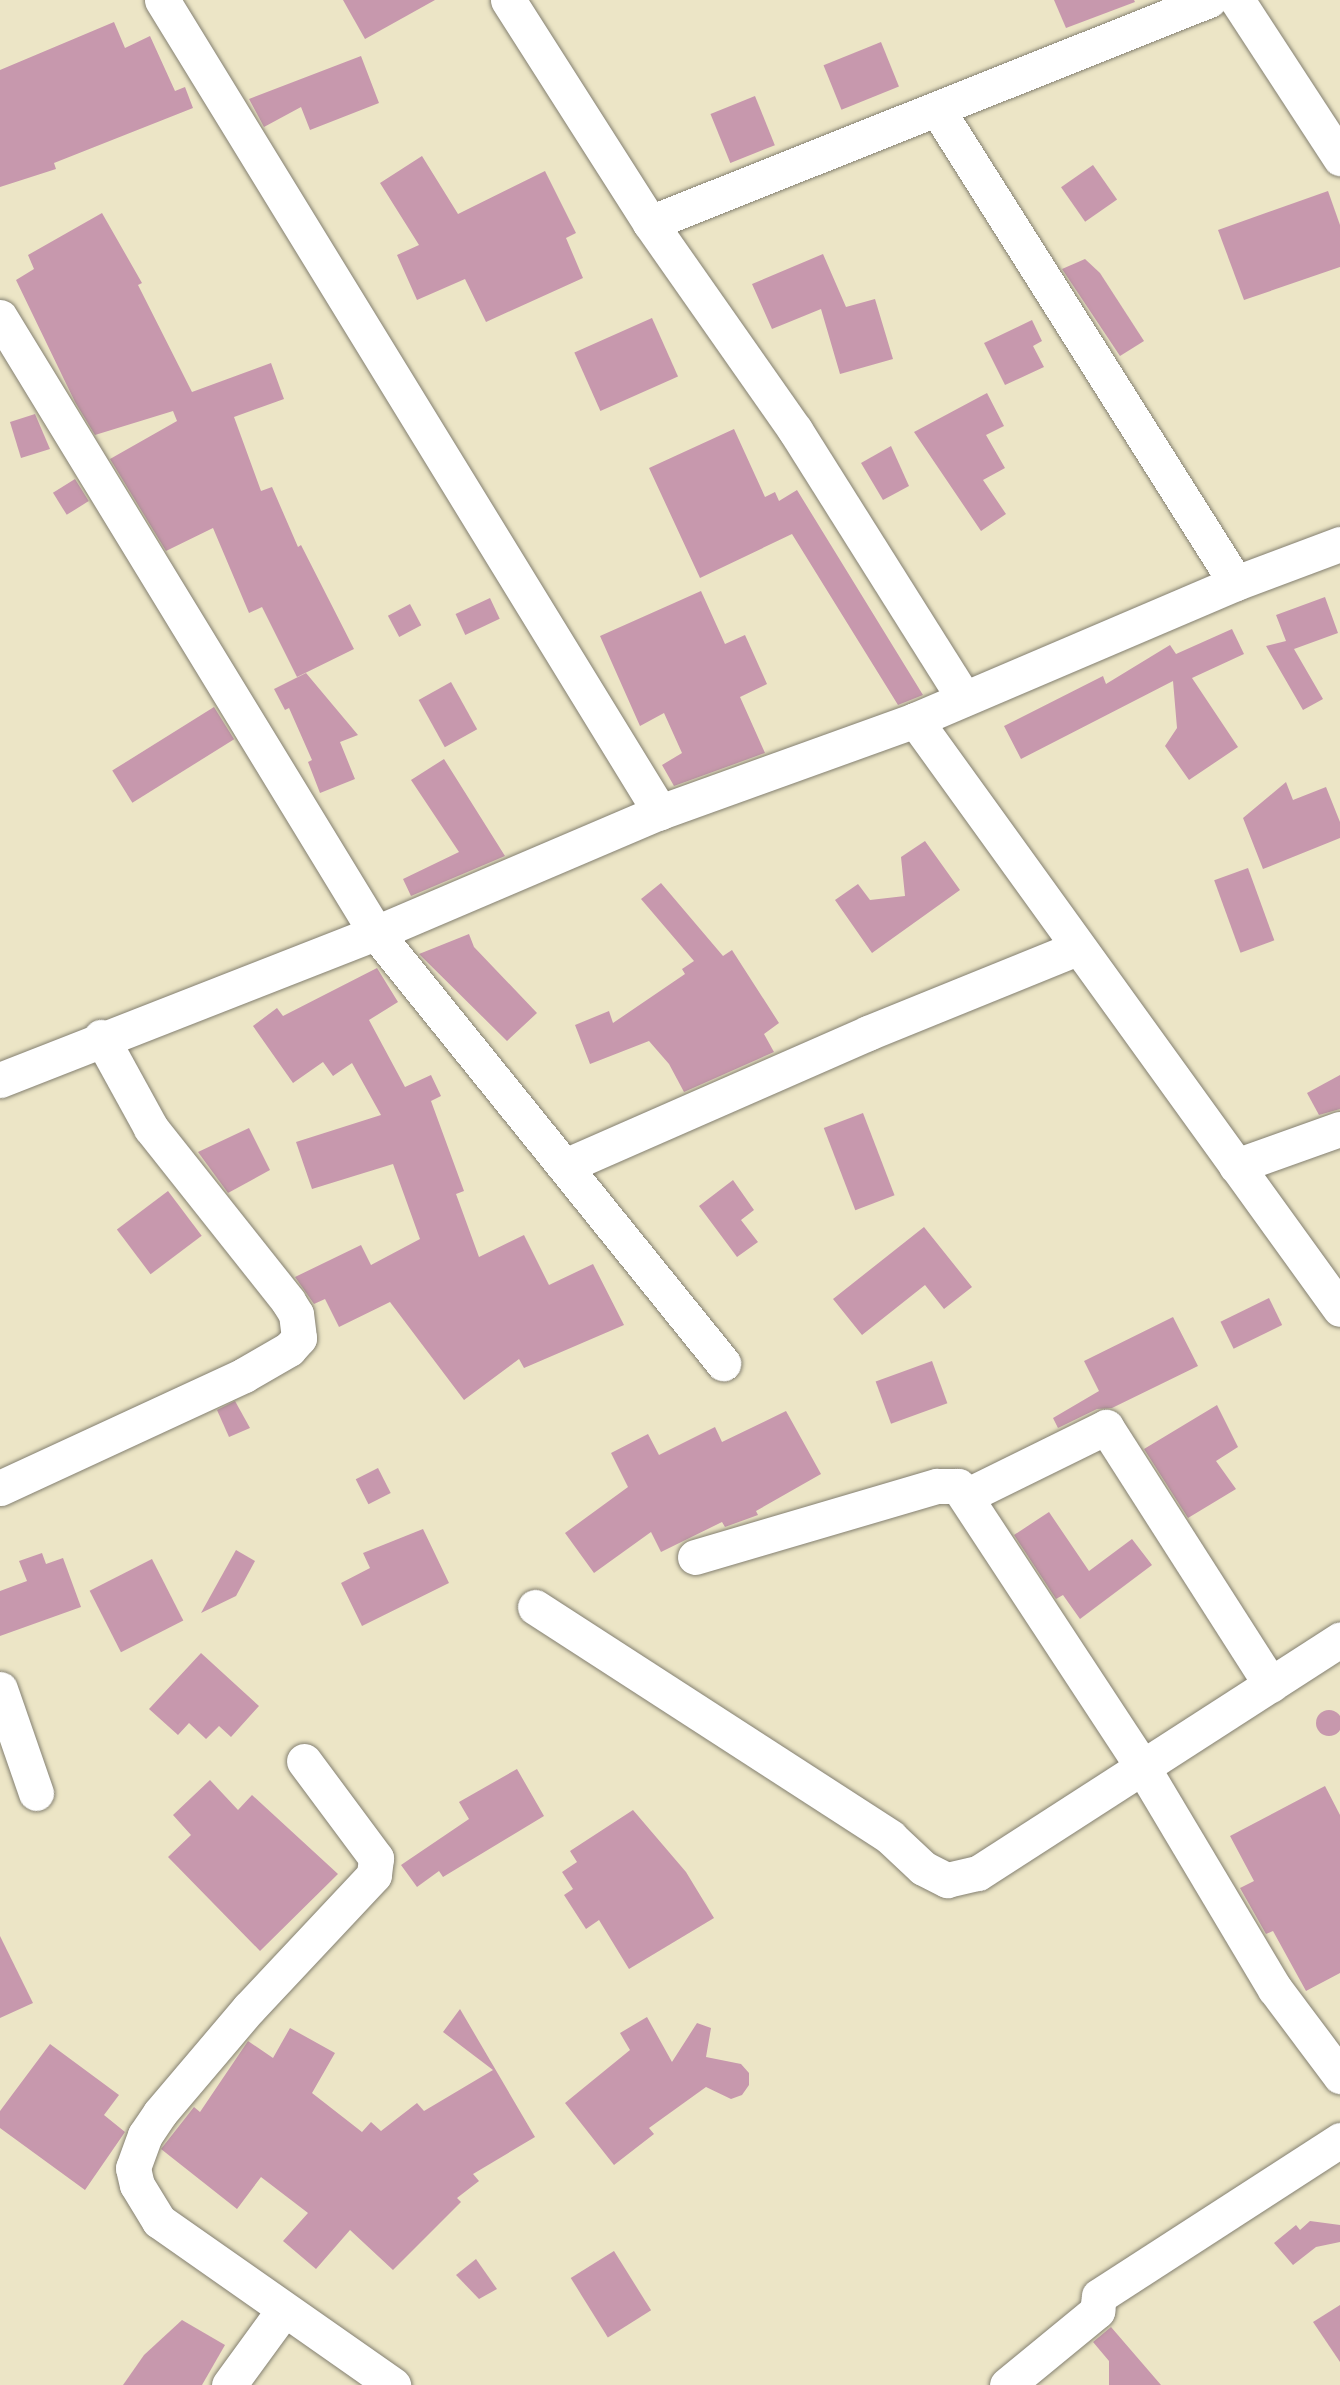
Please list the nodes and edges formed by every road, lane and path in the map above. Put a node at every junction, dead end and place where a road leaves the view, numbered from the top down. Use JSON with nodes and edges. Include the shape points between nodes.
{"nodes":[{"id":1,"x":162,"y":0,"type":"edge"},
{"id":2,"x":508,"y":0,"type":"edge"},
{"id":3,"x":1209,"y":0,"type":"edge"},
{"id":4,"x":1237,"y":0,"type":"edge"},
{"id":5,"x":937,"y":109,"type":"junction"},
{"id":6,"x":1340,"y":158,"type":"edge"},
{"id":7,"x":650,"y":223,"type":"junction"},
{"id":8,"x":0,"y":317,"type":"edge"},
{"id":9,"x":1340,"y":544,"type":"edge"},
{"id":10,"x":1236,"y":583,"type":"junction"},
{"id":11,"x":964,"y":698,"type":"junction"},
{"id":12,"x":915,"y":720,"type":"junction"},
{"id":13,"x":660,"y":813,"type":"junction"},
{"id":14,"x":376,"y":933,"type":"junction"},
{"id":15,"x":1077,"y":948,"type":"junction"},
{"id":16,"x":101,"y":1037,"type":"junction"},
{"id":17,"x":0,"y":1080,"type":"edge"},
{"id":18,"x":1340,"y":1129,"type":"edge"},
{"id":19,"x":565,"y":1166,"type":"junction"},
{"id":20,"x":1236,"y":1166,"type":"junction"},
{"id":21,"x":1340,"y":1309,"type":"edge"},
{"id":22,"x":723,"y":1363,"type":"dead end"},
{"id":23,"x":0,"y":1488,"type":"edge"},
{"id":24,"x":968,"y":1495,"type":"junction"},
{"id":25,"x":695,"y":1557,"type":"dead end"},
{"id":26,"x":535,"y":1606,"type":"dead end"},
{"id":27,"x":1340,"y":1640,"type":"edge"},
{"id":28,"x":1271,"y":1685,"type":"junction"},
{"id":29,"x":0,"y":1689,"type":"edge"},
{"id":30,"x":304,"y":1761,"type":"dead end"},
{"id":31,"x":1143,"y":1768,"type":"junction"},
{"id":32,"x":36,"y":1793,"type":"dead end"},
{"id":33,"x":1340,"y":2076,"type":"edge"},
{"id":34,"x":1340,"y":2140,"type":"edge"},
{"id":35,"x":283,"y":2311,"type":"junction"},
{"id":36,"x":229,"y":2385,"type":"edge"},
{"id":37,"x":393,"y":2385,"type":"edge"},
{"id":38,"x":1007,"y":2385,"type":"edge"}],
"edges":[{"from":1,"to":13,"type":"street"},
{"from":2,"to":7,"type":"street"},
{"from":3,"to":5,"type":"street"},
{"from":4,"to":6,"type":"street"},
{"from":5,"to":7,"type":"street"},
{"from":5,"to":10,"type":"street"},
{"from":7,"to":11,"type":"street","via":[[795,430]]},
{"from":8,"to":14,"type":"street"},
{"from":9,"to":10,"type":"street"},
{"from":10,"to":11,"type":"street"},
{"from":11,"to":12,"type":"street"},
{"from":12,"to":13,"type":"street"},
{"from":12,"to":15,"type":"street"},
{"from":13,"to":14,"type":"street"},
{"from":14,"to":16,"type":"street"},
{"from":14,"to":19,"type":"street"},
{"from":15,"to":19,"type":"street","via":[[868,1033]]},
{"from":15,"to":20,"type":"street"},
{"from":16,"to":17,"type":"street"},
{"from":16,"to":23,"type":"street","via":[[151,1128],[296,1314],[299,1338],[289,1349],[244,1375]]},
{"from":18,"to":20,"type":"street"},
{"from":19,"to":22,"type":"street"},
{"from":20,"to":21,"type":"street"},
{"from":24,"to":25,"type":"street","via":[[958,1486],[937,1486]]},
{"from":24,"to":28,"type":"street","via":[[1106,1427]]},
{"from":24,"to":31,"type":"street"},
{"from":26,"to":31,"type":"street","via":[[890,1837],[923,1868],[947,1880],[978,1873]]},
{"from":27,"to":28,"type":"street"},
{"from":28,"to":31,"type":"street"},
{"from":29,"to":32,"type":"street"},
{"from":30,"to":35,"type":"street","via":[[376,1858],[374,1875],[249,2008],[160,2113],[145,2135],[133,2168],[137,2185],[159,2221]]},
{"from":31,"to":33,"type":"street","via":[[1275,1989]]},
{"from":34,"to":38,"type":"street","via":[[1099,2295],[1097,2311]]},
{"from":35,"to":36,"type":"street"},
{"from":35,"to":37,"type":"street"}]}
